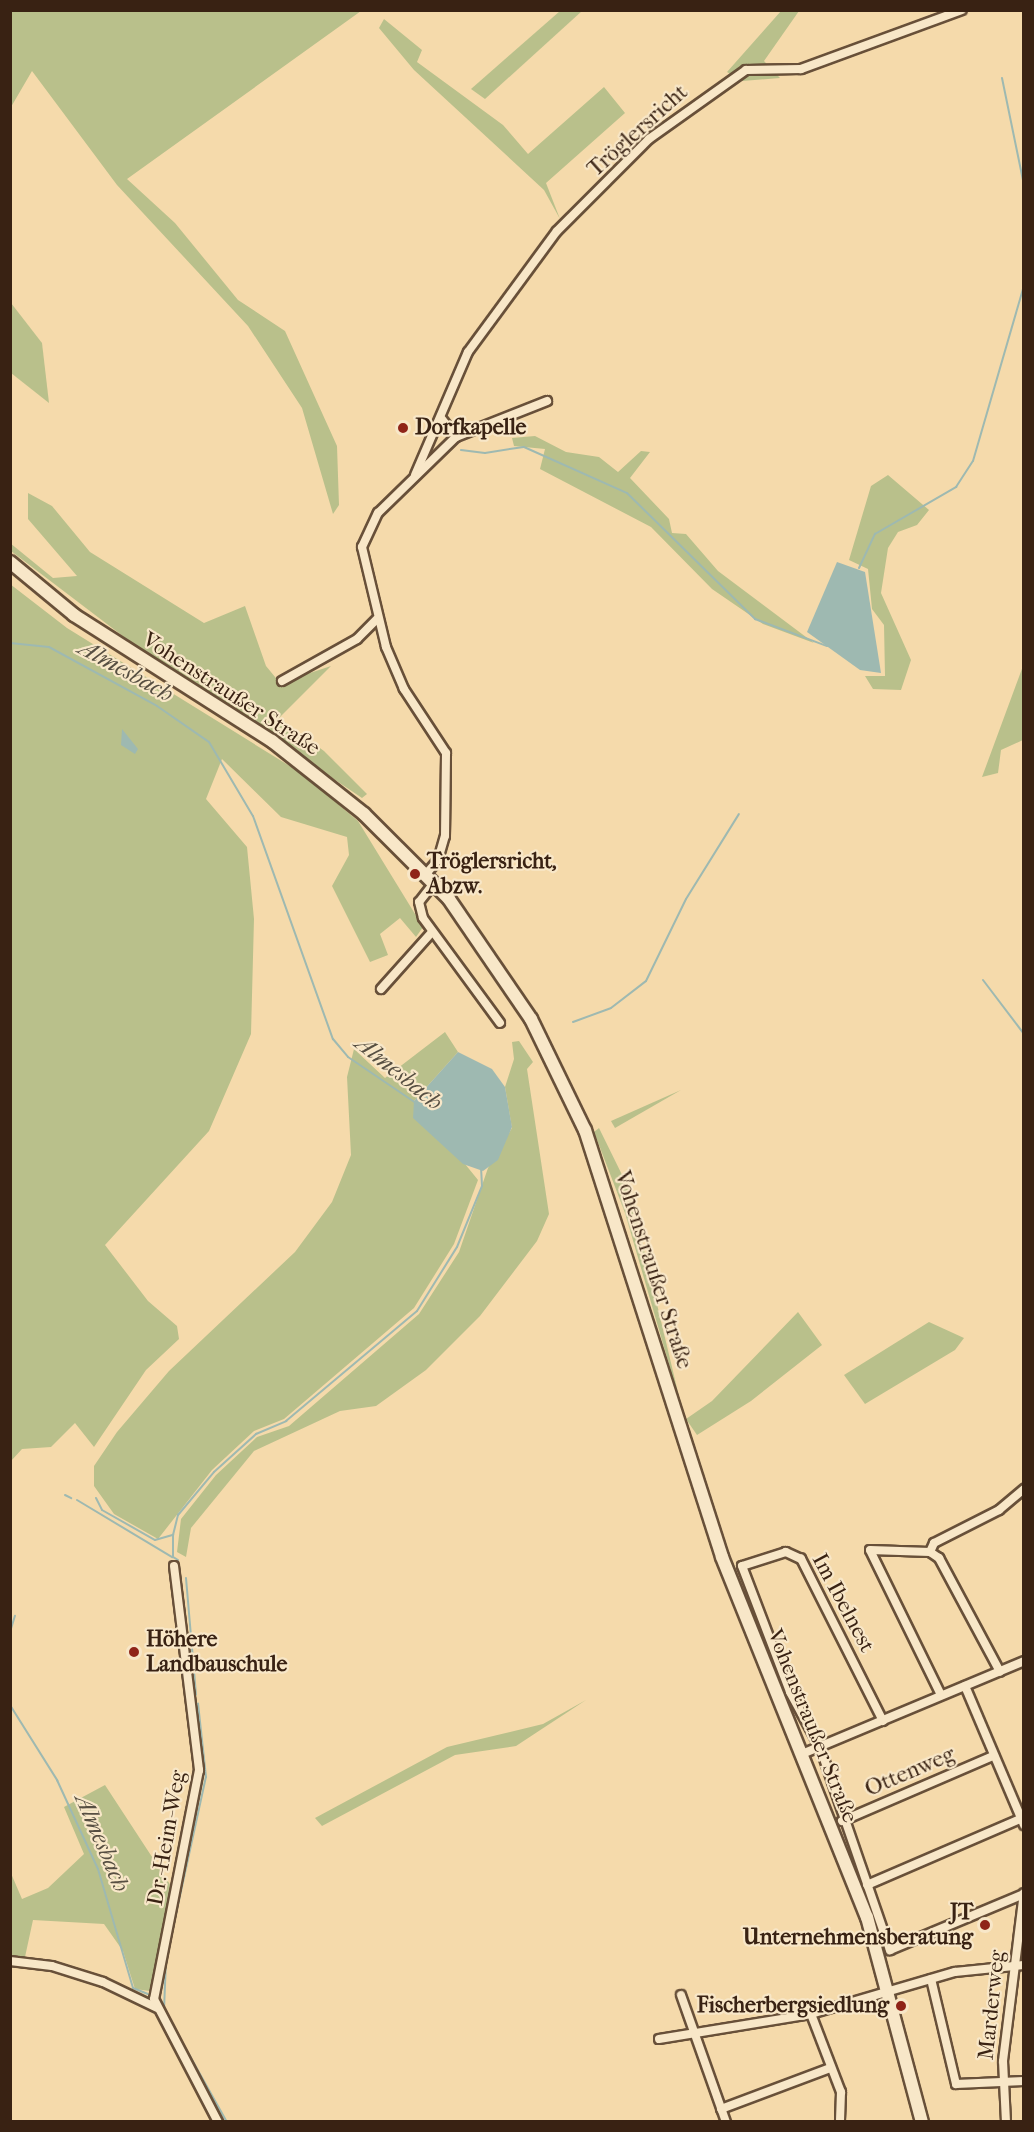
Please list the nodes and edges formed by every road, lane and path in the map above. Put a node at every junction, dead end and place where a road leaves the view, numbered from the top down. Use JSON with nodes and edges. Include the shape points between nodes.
{"nodes":[{"id":1,"x":962,"y":10,"type":"edge"},
{"id":2,"x":547,"y":400,"type":"dead end"},
{"id":3,"x":442,"y":419,"type":"junction"},
{"id":4,"x":456,"y":437,"type":"junction"},
{"id":5,"x":415,"y":475,"type":"junction"},
{"id":6,"x":10,"y":562,"type":"edge"},
{"id":7,"x":377,"y":619,"type":"junction"},
{"id":8,"x":282,"y":681,"type":"dead end"},
{"id":9,"x":430,"y":879,"type":"junction"},
{"id":10,"x":431,"y":933,"type":"junction"},
{"id":11,"x":381,"y":989,"type":"dead end"},
{"id":12,"x":500,"y":1023,"type":"dead end"},
{"id":13,"x":1023,"y":1489,"type":"edge"},
{"id":14,"x":930,"y":1552,"type":"junction"},
{"id":15,"x":174,"y":1566,"type":"dead end"},
{"id":16,"x":742,"y":1566,"type":"joint"},
{"id":17,"x":1023,"y":1661,"type":"edge"},
{"id":18,"x":1000,"y":1672,"type":"junction"},
{"id":19,"x":965,"y":1686,"type":"junction"},
{"id":20,"x":941,"y":1695,"type":"junction"},
{"id":21,"x":884,"y":1720,"type":"junction"},
{"id":22,"x":820,"y":1747,"type":"junction"},
{"id":23,"x":802,"y":1754,"type":"junction"},
{"id":24,"x":993,"y":1756,"type":"junction"},
{"id":25,"x":842,"y":1821,"type":"junction"},
{"id":26,"x":1022,"y":1822,"type":"edge"},
{"id":27,"x":867,"y":1885,"type":"junction"},
{"id":28,"x":1023,"y":1894,"type":"edge"},
{"id":29,"x":10,"y":1961,"type":"edge"},
{"id":30,"x":1013,"y":1965,"type":"junction"},
{"id":31,"x":1023,"y":1965,"type":"edge"},
{"id":32,"x":931,"y":1979,"type":"junction"},
{"id":33,"x":891,"y":1991,"type":"junction"},
{"id":34,"x":681,"y":1995,"type":"dead end"},
{"id":35,"x":157,"y":2008,"type":"junction"},
{"id":36,"x":811,"y":2014,"type":"junction"},
{"id":37,"x":693,"y":2036,"type":"junction"},
{"id":38,"x":658,"y":2039,"type":"dead end"},
{"id":39,"x":830,"y":2068,"type":"junction"},
{"id":40,"x":1023,"y":2081,"type":"edge"},
{"id":41,"x":1003,"y":2082,"type":"junction"},
{"id":42,"x":722,"y":2109,"type":"junction"},
{"id":43,"x":218,"y":2121,"type":"edge"},
{"id":44,"x":726,"y":2121,"type":"edge"},
{"id":45,"x":840,"y":2121,"type":"edge"},
{"id":46,"x":922,"y":2121,"type":"edge"},
{"id":47,"x":1006,"y":2121,"type":"edge"}],
"edges":[{"from":1,"to":3,"type":"street","name":"Tröglersricht","via":[[801,69],[746,70],[688,107],[557,231],[468,352]]},
{"from":2,"to":4,"type":"street","name":"Tröglersricht"},
{"from":3,"to":4,"type":"street"},
{"from":3,"to":5,"type":"street","name":"Tröglersricht"},
{"from":4,"to":5,"type":"street","name":"Tröglersricht"},
{"from":5,"to":7,"type":"street","name":"Tröglersricht","via":[[378,513],[364,535]]},
{"from":6,"to":9,"type":"main road","name":"Vohenstraußer Straße","via":[[74,615],[272,741],[364,814]]},
{"from":7,"to":8,"type":"street","via":[[323,661]]},
{"from":7,"to":9,"type":"street","name":"Tröglersricht","via":[[405,689],[446,753],[445,836]]},
{"from":9,"to":10,"type":"street","name":"Tröglersricht","via":[[419,902]]},
{"from":9,"to":23,"type":"main road","name":"Vohenstraußer Straße","via":[[503,972],[585,1130],[722,1557]]},
{"from":10,"to":11,"type":"street"},
{"from":10,"to":12,"type":"street"},
{"from":13,"to":14,"type":"street","via":[[999,1510],[934,1543]]},
{"from":14,"to":18,"type":"street","via":[[939,1558]]},
{"from":14,"to":20,"type":"street","via":[[870,1550]]},
{"from":15,"to":35,"type":"street","name":"Dr.-Heim-Weg","via":[[199,1770],[154,1988]]},
{"from":16,"to":21,"type":"street","name":"Im Ibelnest","via":[[786,1552],[801,1558]]},
{"from":16,"to":22,"type":"street","name":"Vohenstraußer Straße","via":[[790,1692]]},
{"from":17,"to":18,"type":"street"},
{"from":18,"to":19,"type":"street"},
{"from":19,"to":20,"type":"street"},
{"from":19,"to":24,"type":"street"},
{"from":20,"to":21,"type":"street"},
{"from":21,"to":22,"type":"street"},
{"from":22,"to":23,"type":"street"},
{"from":22,"to":25,"type":"street","name":"Vohenstraußer Straße"},
{"from":23,"to":33,"type":"main road","name":"Vohenstraußer Straße"},
{"from":24,"to":25,"type":"street","name":"Ottenweg"},
{"from":24,"to":26,"type":"street"},
{"from":25,"to":27,"type":"street","name":"Vohenstraußer Straße"},
{"from":26,"to":27,"type":"street"},
{"from":27,"to":28,"type":"street","name":"Vohenstraußer Straße","via":[[890,1950]]},
{"from":28,"to":30,"type":"street","name":"Marderweg"},
{"from":29,"to":35,"type":"street","via":[[52,1966],[104,1982]]},
{"from":30,"to":31,"type":"street"},
{"from":30,"to":32,"type":"street"},
{"from":30,"to":41,"type":"street","name":"Marderweg"},
{"from":32,"to":33,"type":"street"},
{"from":32,"to":41,"type":"street","via":[[956,2084]]},
{"from":33,"to":36,"type":"street"},
{"from":33,"to":46,"type":"main road","name":"Vohenstraußer Straße"},
{"from":34,"to":37,"type":"street"},
{"from":35,"to":43,"type":"street"},
{"from":36,"to":37,"type":"street"},
{"from":36,"to":39,"type":"street"},
{"from":37,"to":38,"type":"street"},
{"from":37,"to":42,"type":"street"},
{"from":39,"to":42,"type":"street"},
{"from":39,"to":45,"type":"street","via":[[841,2091]]},
{"from":40,"to":41,"type":"street"},
{"from":41,"to":47,"type":"street","name":"Marderweg"},
{"from":42,"to":44,"type":"street"}]}
